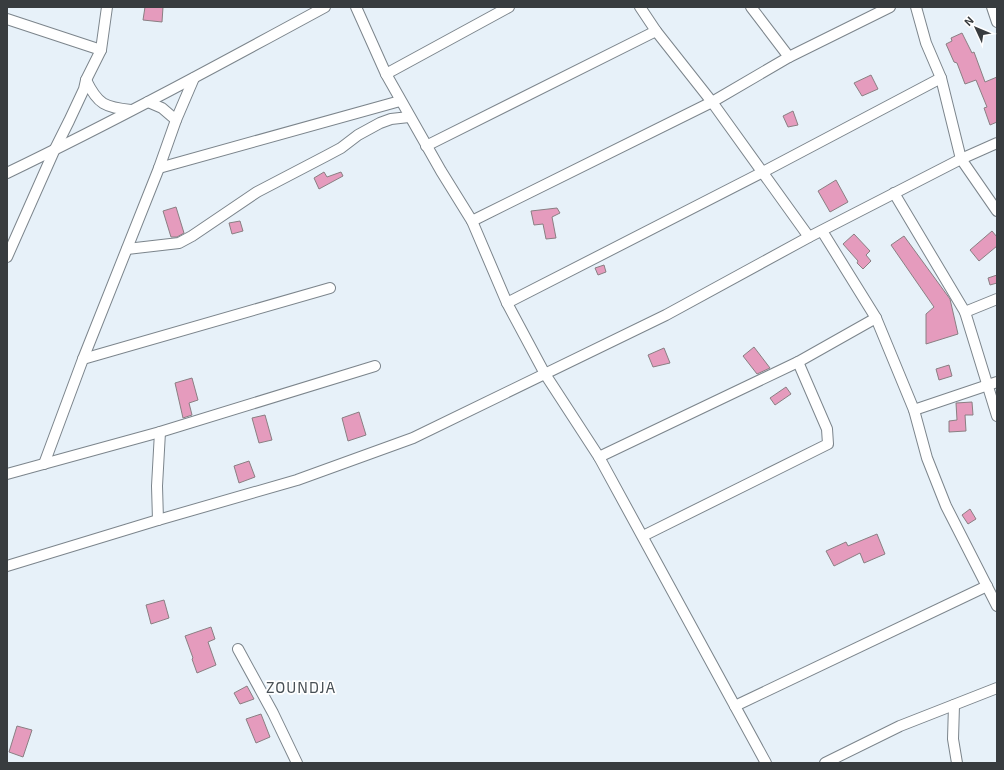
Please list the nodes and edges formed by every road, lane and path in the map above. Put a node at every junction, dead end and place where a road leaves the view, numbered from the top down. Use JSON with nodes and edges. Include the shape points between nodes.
{"nodes":[{"id":1,"x":107,"y":7,"type":"edge"},
{"id":2,"x":324,"y":7,"type":"edge"},
{"id":3,"x":356,"y":7,"type":"edge"},
{"id":4,"x":509,"y":7,"type":"edge"},
{"id":5,"x":640,"y":7,"type":"edge"},
{"id":6,"x":751,"y":7,"type":"edge"},
{"id":7,"x":890,"y":7,"type":"edge"},
{"id":8,"x":916,"y":7,"type":"edge"},
{"id":9,"x":992,"y":7,"type":"edge"},
{"id":10,"x":7,"y":19,"type":"edge"},
{"id":11,"x":997,"y":22,"type":"edge"},
{"id":12,"x":656,"y":31,"type":"junction"},
{"id":13,"x":101,"y":50,"type":"junction"},
{"id":14,"x":789,"y":57,"type":"junction"},
{"id":15,"x":386,"y":74,"type":"junction"},
{"id":16,"x":194,"y":78,"type":"junction"},
{"id":17,"x":941,"y":78,"type":"junction"},
{"id":18,"x":86,"y":80,"type":"junction"},
{"id":19,"x":400,"y":101,"type":"junction"},
{"id":20,"x":148,"y":102,"type":"junction"},
{"id":21,"x":712,"y":102,"type":"junction"},
{"id":22,"x":131,"y":110,"type":"junction"},
{"id":23,"x":409,"y":117,"type":"junction"},
{"id":24,"x":176,"y":120,"type":"junction"},
{"id":25,"x":997,"y":143,"type":"edge"},
{"id":26,"x":426,"y":146,"type":"junction"},
{"id":27,"x":54,"y":151,"type":"junction"},
{"id":28,"x":961,"y":159,"type":"junction"},
{"id":29,"x":159,"y":168,"type":"junction"},
{"id":30,"x":763,"y":172,"type":"junction"},
{"id":31,"x":7,"y":173,"type":"edge"},
{"id":32,"x":894,"y":193,"type":"junction"},
{"id":33,"x":997,"y":211,"type":"edge"},
{"id":34,"x":472,"y":221,"type":"junction"},
{"id":35,"x":822,"y":231,"type":"junction"},
{"id":36,"x":809,"y":237,"type":"junction"},
{"id":37,"x":127,"y":249,"type":"junction"},
{"id":38,"x":7,"y":258,"type":"edge"},
{"id":39,"x":330,"y":288,"type":"dead end"},
{"id":40,"x":997,"y":299,"type":"edge"},
{"id":41,"x":507,"y":303,"type":"junction"},
{"id":42,"x":965,"y":312,"type":"junction"},
{"id":43,"x":876,"y":318,"type":"junction"},
{"id":44,"x":83,"y":359,"type":"junction"},
{"id":45,"x":798,"y":362,"type":"junction"},
{"id":46,"x":375,"y":366,"type":"dead end"},
{"id":47,"x":545,"y":374,"type":"junction"},
{"id":48,"x":992,"y":384,"type":"edge"},
{"id":49,"x":914,"y":410,"type":"junction"},
{"id":50,"x":997,"y":416,"type":"edge"},
{"id":51,"x":160,"y":432,"type":"junction"},
{"id":52,"x":599,"y":457,"type":"junction"},
{"id":53,"x":44,"y":464,"type":"junction"},
{"id":54,"x":7,"y":474,"type":"edge"},
{"id":55,"x":158,"y":520,"type":"junction"},
{"id":56,"x":643,"y":536,"type":"junction"},
{"id":57,"x":7,"y":566,"type":"edge"},
{"id":58,"x":988,"y":586,"type":"junction"},
{"id":59,"x":997,"y":606,"type":"edge"},
{"id":60,"x":238,"y":649,"type":"dead end"},
{"id":61,"x":997,"y":688,"type":"edge"},
{"id":62,"x":954,"y":705,"type":"junction"},
{"id":63,"x":735,"y":706,"type":"junction"},
{"id":64,"x":297,"y":763,"type":"edge"},
{"id":65,"x":766,"y":763,"type":"edge"},
{"id":66,"x":824,"y":763,"type":"edge"},
{"id":67,"x":957,"y":763,"type":"edge"}],
"edges":[{"from":1,"to":13,"type":"street"},
{"from":2,"to":16,"type":"street"},
{"from":3,"to":15,"type":"street"},
{"from":4,"to":15,"type":"street"},
{"from":5,"to":12,"type":"street"},
{"from":6,"to":14,"type":"street"},
{"from":7,"to":14,"type":"street"},
{"from":8,"to":17,"type":"street","via":[[926,43]]},
{"from":9,"to":11,"type":"street"},
{"from":10,"to":13,"type":"street"},
{"from":12,"to":21,"type":"street"},
{"from":12,"to":26,"type":"street"},
{"from":13,"to":18,"type":"street"},
{"from":14,"to":21,"type":"street"},
{"from":15,"to":19,"type":"street"},
{"from":16,"to":20,"type":"street"},
{"from":16,"to":24,"type":"street"},
{"from":17,"to":28,"type":"street"},
{"from":17,"to":30,"type":"street"},
{"from":18,"to":22,"type":"street","via":[[96,99],[103,104]]},
{"from":18,"to":27,"type":"street","via":[[84,90]]},
{"from":19,"to":23,"type":"street"},
{"from":19,"to":29,"type":"street"},
{"from":20,"to":22,"type":"street"},
{"from":20,"to":24,"type":"street","via":[[162,108]]},
{"from":21,"to":30,"type":"street"},
{"from":21,"to":34,"type":"street"},
{"from":22,"to":27,"type":"street"},
{"from":23,"to":26,"type":"street"},
{"from":23,"to":37,"type":"street","via":[[391,119],[358,135],[341,148],[257,192],[179,243]]},
{"from":24,"to":29,"type":"street"},
{"from":25,"to":28,"type":"street"},
{"from":26,"to":34,"type":"street"},
{"from":27,"to":31,"type":"street"},
{"from":27,"to":38,"type":"street"},
{"from":28,"to":32,"type":"street"},
{"from":28,"to":33,"type":"street"},
{"from":29,"to":37,"type":"street"},
{"from":30,"to":36,"type":"street"},
{"from":30,"to":41,"type":"street"},
{"from":32,"to":35,"type":"street"},
{"from":32,"to":42,"type":"street"},
{"from":34,"to":41,"type":"street"},
{"from":35,"to":36,"type":"street"},
{"from":35,"to":43,"type":"street"},
{"from":36,"to":47,"type":"street","via":[[666,315]]},
{"from":37,"to":44,"type":"street"},
{"from":39,"to":44,"type":"street"},
{"from":40,"to":42,"type":"street"},
{"from":41,"to":47,"type":"street"},
{"from":42,"to":48,"type":"street"},
{"from":43,"to":45,"type":"street"},
{"from":43,"to":49,"type":"street"},
{"from":44,"to":53,"type":"street"},
{"from":45,"to":52,"type":"street"},
{"from":45,"to":56,"type":"street","via":[[827,429],[828,444]]},
{"from":46,"to":51,"type":"street"},
{"from":47,"to":52,"type":"street"},
{"from":47,"to":55,"type":"street","via":[[413,438],[297,480]]},
{"from":48,"to":49,"type":"street"},
{"from":48,"to":50,"type":"street"},
{"from":49,"to":58,"type":"street","via":[[927,458],[946,506]]},
{"from":51,"to":53,"type":"street"},
{"from":51,"to":55,"type":"street"},
{"from":52,"to":56,"type":"street"},
{"from":53,"to":54,"type":"street"},
{"from":55,"to":57,"type":"street"},
{"from":56,"to":63,"type":"street"},
{"from":58,"to":59,"type":"street"},
{"from":58,"to":63,"type":"street"},
{"from":60,"to":64,"type":"street"},
{"from":61,"to":62,"type":"street"},
{"from":62,"to":66,"type":"street","via":[[900,726]]},
{"from":62,"to":67,"type":"street","via":[[953,739]]},
{"from":63,"to":65,"type":"street"}]}
